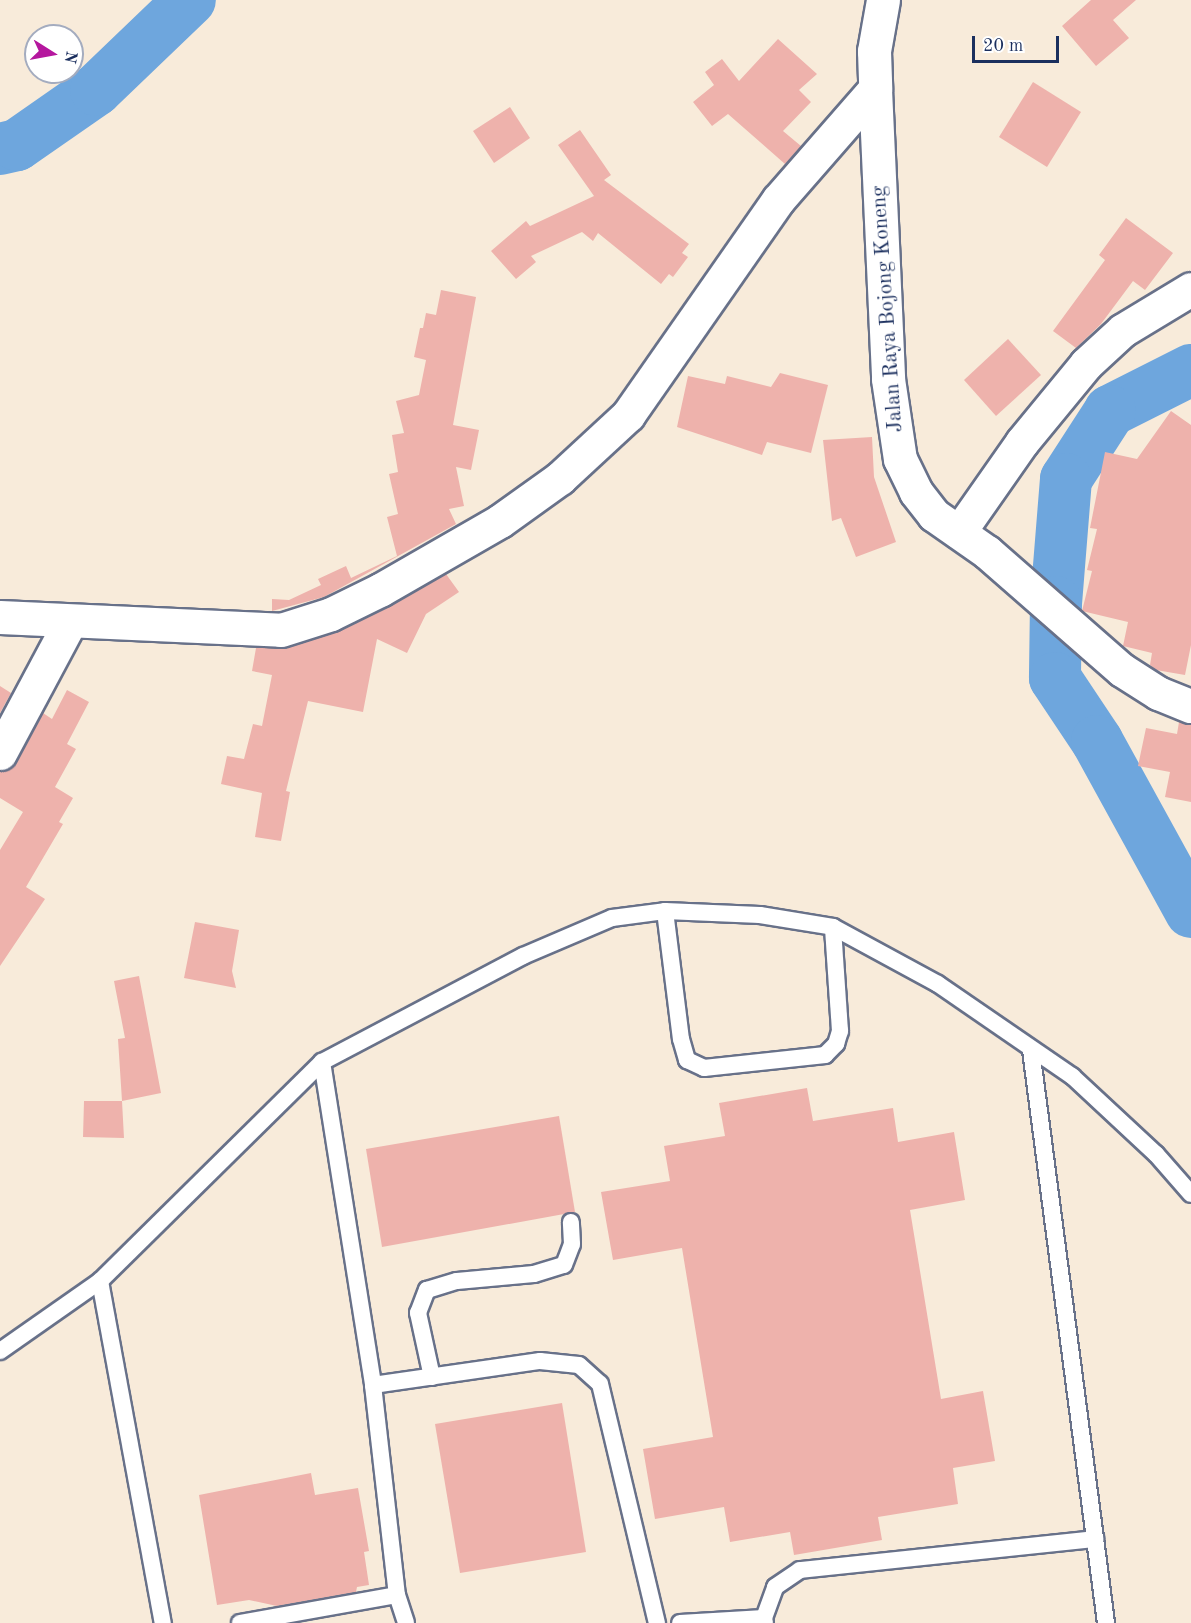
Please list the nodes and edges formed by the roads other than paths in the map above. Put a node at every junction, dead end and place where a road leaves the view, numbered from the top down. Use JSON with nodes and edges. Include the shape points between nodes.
{"nodes":[{"id":1,"x":883,"y":0,"type":"edge"},
{"id":2,"x":875,"y":89,"type":"junction"},
{"id":3,"x":1191,"y":289,"type":"edge"},
{"id":4,"x":959,"y":532,"type":"junction"},
{"id":5,"x":0,"y":617,"type":"edge"},
{"id":6,"x":70,"y":622,"type":"junction"},
{"id":7,"x":1191,"y":706,"type":"edge"},
{"id":8,"x":0,"y":753,"type":"edge"},
{"id":9,"x":665,"y":911,"type":"junction"},
{"id":10,"x":833,"y":927,"type":"junction"},
{"id":11,"x":1031,"y":1050,"type":"junction"},
{"id":12,"x":322,"y":1062,"type":"junction"},
{"id":13,"x":1191,"y":1194,"type":"edge"},
{"id":14,"x":572,"y":1222,"type":"dead end"},
{"id":15,"x":100,"y":1281,"type":"junction"},
{"id":16,"x":0,"y":1351,"type":"edge"},
{"id":17,"x":432,"y":1377,"type":"junction"},
{"id":18,"x":373,"y":1385,"type":"junction"},
{"id":19,"x":1095,"y":1539,"type":"junction"},
{"id":20,"x":397,"y":1595,"type":"junction"},
{"id":21,"x":765,"y":1620,"type":"edge"},
{"id":22,"x":163,"y":1623,"type":"edge"},
{"id":23,"x":240,"y":1623,"type":"edge"},
{"id":24,"x":406,"y":1623,"type":"edge"},
{"id":25,"x":657,"y":1623,"type":"edge"},
{"id":26,"x":680,"y":1623,"type":"edge"},
{"id":27,"x":1106,"y":1623,"type":"edge"}],
"edges":[{"from":1,"to":2,"type":"street","name":"Jalan Raya Bojong Koneng","via":[[875,39]]},
{"from":2,"to":4,"type":"street","name":"Jalan Raya Bojong Koneng","via":[[893,424],[900,459],[916,492],[934,515]]},
{"from":2,"to":6,"type":"street","via":[[778,200],[628,416],[560,478],[500,520],[380,590],[331,614],[281,630]]},
{"from":3,"to":4,"type":"street","via":[[1123,330],[1086,364],[1022,442]]},
{"from":4,"to":7,"type":"street","name":"Jalan Raya Bojong Koneng","via":[[1066,617],[1122,669],[1158,693]]},
{"from":5,"to":6,"type":"street"},
{"from":6,"to":8,"type":"street"},
{"from":9,"to":10,"type":"lane","via":[[760,915]]},
{"from":9,"to":10,"type":"lane","via":[[681,1039],[687,1060],[704,1068],[825,1055],[836,1044],[840,1032]]},
{"from":9,"to":12,"type":"lane","via":[[612,918],[543,948]]},
{"from":10,"to":11,"type":"lane","via":[[939,984]]},
{"from":11,"to":13,"type":"lane","via":[[1072,1076],[1156,1154]]},
{"from":11,"to":19,"type":"lane"},
{"from":12,"to":15,"type":"lane"},
{"from":12,"to":18,"type":"lane"},
{"from":14,"to":17,"type":"lane","via":[[573,1244],[564,1265],[534,1274],[456,1281],[427,1290],[418,1313]]},
{"from":15,"to":16,"type":"lane"},
{"from":15,"to":22,"type":"lane"},
{"from":17,"to":18,"type":"lane"},
{"from":17,"to":25,"type":"lane","via":[[540,1361],[579,1365],[600,1384]]},
{"from":18,"to":20,"type":"lane"},
{"from":19,"to":21,"type":"lane","via":[[800,1570],[775,1587]]},
{"from":19,"to":27,"type":"lane"},
{"from":20,"to":23,"type":"lane"},
{"from":20,"to":24,"type":"lane"},
{"from":21,"to":26,"type":"lane"}]}
